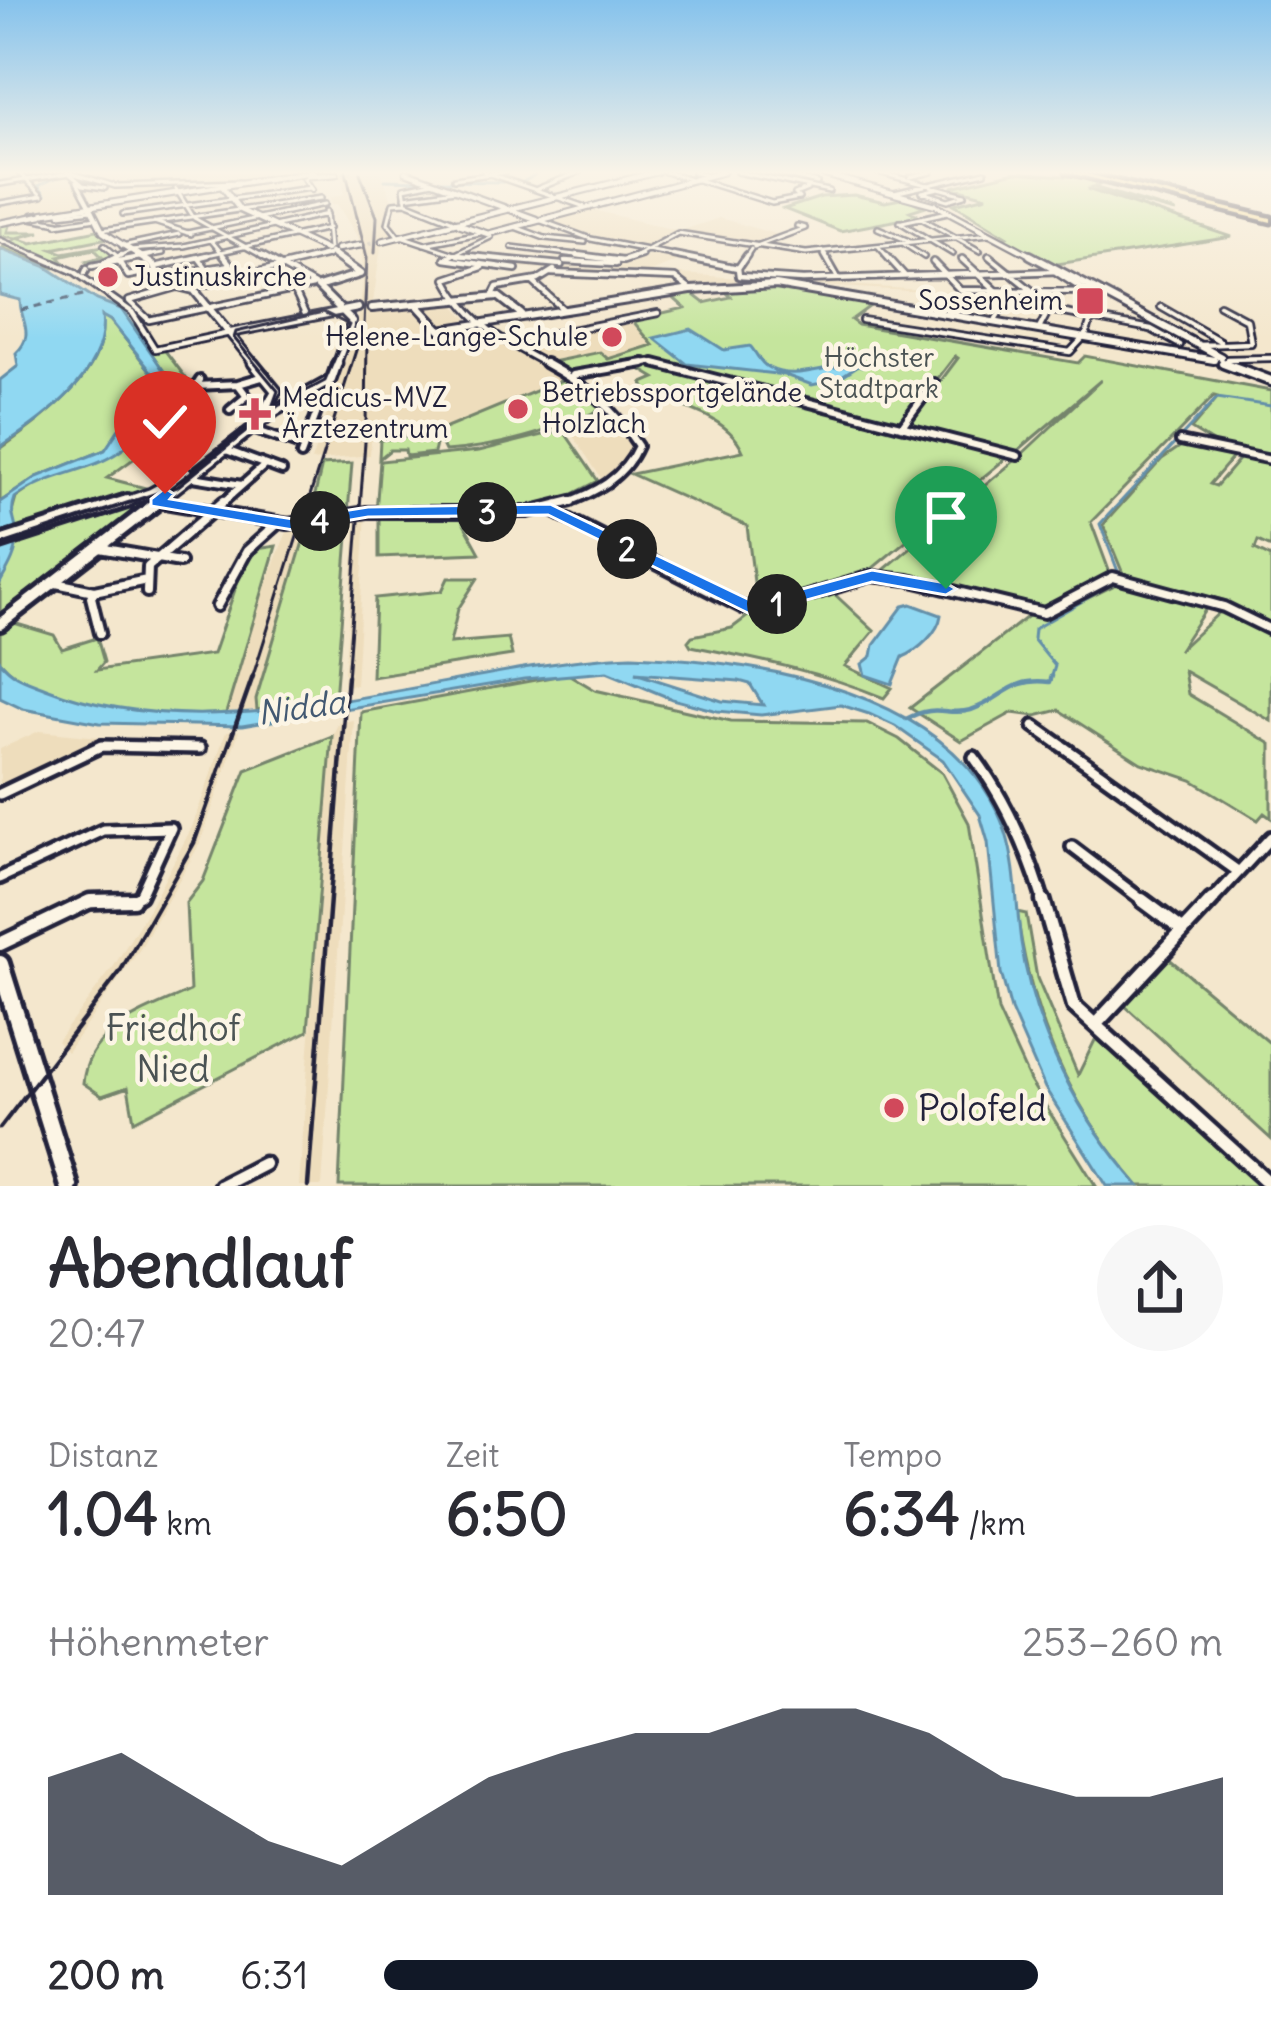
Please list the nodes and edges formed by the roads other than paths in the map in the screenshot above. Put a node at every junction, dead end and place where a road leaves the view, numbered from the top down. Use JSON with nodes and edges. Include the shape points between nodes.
{"nodes":[{"id":1,"x":119,"y":227,"type":"edge"},
{"id":2,"x":170,"y":227,"type":"edge"},
{"id":3,"x":214,"y":227,"type":"edge"},
{"id":4,"x":267,"y":227,"type":"edge"},
{"id":5,"x":276,"y":227,"type":"edge"},
{"id":6,"x":390,"y":227,"type":"edge"},
{"id":7,"x":437,"y":227,"type":"edge"},
{"id":8,"x":468,"y":227,"type":"edge"},
{"id":9,"x":514,"y":227,"type":"edge"},
{"id":10,"x":516,"y":227,"type":"edge"},
{"id":11,"x":556,"y":227,"type":"edge"},
{"id":12,"x":800,"y":227,"type":"edge"},
{"id":13,"x":909,"y":227,"type":"edge"},
{"id":14,"x":939,"y":227,"type":"edge"},
{"id":15,"x":977,"y":227,"type":"edge"},
{"id":16,"x":211,"y":228,"type":"junction"},
{"id":17,"x":329,"y":228,"type":"joint"},
{"id":18,"x":878,"y":228,"type":"dead end"},
{"id":19,"x":102,"y":230,"type":"joint"},
{"id":20,"x":186,"y":233,"type":"junction"},
{"id":21,"x":487,"y":234,"type":"junction"},
{"id":22,"x":989,"y":234,"type":"junction"},
{"id":23,"x":167,"y":236,"type":"junction"},
{"id":24,"x":292,"y":236,"type":"junction"},
{"id":25,"x":400,"y":236,"type":"junction"},
{"id":26,"x":227,"y":237,"type":"junction"},
{"id":27,"x":956,"y":237,"type":"junction"},
{"id":28,"x":0,"y":240,"type":"edge"},
{"id":29,"x":212,"y":240,"type":"junction"},
{"id":30,"x":930,"y":240,"type":"junction"},
{"id":31,"x":382,"y":241,"type":"tunnel mouth"},
{"id":32,"x":588,"y":241,"type":"junction"},
{"id":33,"x":907,"y":243,"type":"junction"},
{"id":34,"x":193,"y":244,"type":"junction"},
{"id":35,"x":424,"y":244,"type":"junction"},
{"id":36,"x":361,"y":245,"type":"tunnel mouth"},
{"id":37,"x":513,"y":245,"type":"junction"},
{"id":38,"x":877,"y":245,"type":"junction"},
{"id":39,"x":184,"y":246,"type":"junction"},
{"id":40,"x":124,"y":247,"type":"junction"},
{"id":41,"x":246,"y":247,"type":"junction"},
{"id":42,"x":752,"y":248,"type":"junction"},
{"id":43,"x":177,"y":250,"type":"junction"},
{"id":44,"x":332,"y":250,"type":"junction"},
{"id":45,"x":160,"y":251,"type":"junction"},
{"id":46,"x":823,"y":251,"type":"junction"},
{"id":47,"x":980,"y":251,"type":"dead end"},
{"id":48,"x":574,"y":252,"type":"junction"},
{"id":49,"x":650,"y":252,"type":"junction"},
{"id":50,"x":222,"y":253,"type":"junction"},
{"id":51,"x":116,"y":254,"type":"junction"},
{"id":52,"x":952,"y":254,"type":"dead end"},
{"id":53,"x":453,"y":255,"type":"junction"},
{"id":54,"x":925,"y":256,"type":"dead end"},
{"id":55,"x":988,"y":256,"type":"dead end"},
{"id":56,"x":201,"y":258,"type":"junction"},
{"id":57,"x":962,"y":259,"type":"dead end"},
{"id":58,"x":183,"y":260,"type":"junction"},
{"id":59,"x":494,"y":260,"type":"junction"},
{"id":60,"x":169,"y":261,"type":"junction"},
{"id":61,"x":623,"y":261,"type":"junction"},
{"id":62,"x":933,"y":262,"type":"dead end"},
{"id":63,"x":563,"y":263,"type":"junction"},
{"id":64,"x":116,"y":264,"type":"junction"},
{"id":65,"x":231,"y":265,"type":"junction"},
{"id":66,"x":280,"y":266,"type":"junction"},
{"id":67,"x":482,"y":267,"type":"junction"},
{"id":68,"x":89,"y":269,"type":"junction"},
{"id":69,"x":153,"y":269,"type":"junction"},
{"id":70,"x":208,"y":269,"type":"junction"},
{"id":71,"x":516,"y":269,"type":"dead end"},
{"id":72,"x":1057,"y":271,"type":"junction"},
{"id":73,"x":551,"y":272,"type":"junction"},
{"id":74,"x":738,"y":272,"type":"junction"},
{"id":75,"x":1016,"y":273,"type":"junction"},
{"id":76,"x":983,"y":274,"type":"junction"},
{"id":77,"x":240,"y":275,"type":"junction"},
{"id":78,"x":950,"y":275,"type":"junction"},
{"id":79,"x":905,"y":276,"type":"junction"},
{"id":80,"x":838,"y":278,"type":"junction"},
{"id":81,"x":532,"y":281,"type":"junction"},
{"id":82,"x":182,"y":286,"type":"junction"},
{"id":83,"x":316,"y":286,"type":"junction"},
{"id":84,"x":1081,"y":286,"type":"junction"},
{"id":85,"x":192,"y":289,"type":"junction"},
{"id":86,"x":294,"y":290,"type":"junction"},
{"id":87,"x":691,"y":290,"type":"junction"},
{"id":88,"x":888,"y":292,"type":"dead end"},
{"id":89,"x":998,"y":292,"type":"junction"},
{"id":90,"x":1035,"y":293,"type":"junction"},
{"id":91,"x":498,"y":294,"type":"junction"},
{"id":92,"x":881,"y":300,"type":"junction"},
{"id":93,"x":454,"y":302,"type":"junction"},
{"id":94,"x":892,"y":302,"type":"junction"},
{"id":95,"x":1006,"y":303,"type":"dead end"},
{"id":96,"x":1095,"y":305,"type":"dead end"},
{"id":97,"x":1219,"y":305,"type":"dead end"},
{"id":98,"x":1027,"y":306,"type":"dead end"},
{"id":99,"x":419,"y":307,"type":"junction"},
{"id":100,"x":1161,"y":307,"type":"dead end"},
{"id":101,"x":210,"y":308,"type":"junction"},
{"id":102,"x":372,"y":308,"type":"dead end"},
{"id":103,"x":1050,"y":308,"type":"junction"},
{"id":104,"x":564,"y":310,"type":"junction"},
{"id":105,"x":939,"y":310,"type":"junction"},
{"id":106,"x":134,"y":311,"type":"junction"},
{"id":107,"x":345,"y":312,"type":"junction"},
{"id":108,"x":658,"y":313,"type":"dead end"},
{"id":109,"x":307,"y":316,"type":"junction"},
{"id":110,"x":518,"y":316,"type":"junction"},
{"id":111,"x":1093,"y":319,"type":"junction"},
{"id":112,"x":862,"y":320,"type":"dead end"},
{"id":113,"x":877,"y":320,"type":"junction"},
{"id":114,"x":996,"y":320,"type":"junction"},
{"id":115,"x":475,"y":324,"type":"junction"},
{"id":116,"x":1139,"y":325,"type":"junction"},
{"id":117,"x":1040,"y":327,"type":"junction"},
{"id":118,"x":922,"y":329,"type":"junction"},
{"id":119,"x":230,"y":333,"type":"junction"},
{"id":120,"x":1085,"y":335,"type":"junction"},
{"id":121,"x":509,"y":342,"type":"junction"},
{"id":122,"x":1221,"y":342,"type":"junction"},
{"id":123,"x":1251,"y":343,"type":"junction"},
{"id":124,"x":1134,"y":344,"type":"junction"},
{"id":125,"x":1180,"y":345,"type":"dead end"},
{"id":126,"x":1199,"y":345,"type":"junction"},
{"id":127,"x":1266,"y":358,"type":"edge"},
{"id":128,"x":1217,"y":359,"type":"junction"},
{"id":129,"x":573,"y":375,"type":"junction"},
{"id":130,"x":265,"y":376,"type":"junction"},
{"id":131,"x":1271,"y":381,"type":"edge"},
{"id":132,"x":934,"y":383,"type":"dead end"},
{"id":133,"x":238,"y":384,"type":"junction"},
{"id":134,"x":276,"y":391,"type":"junction"},
{"id":135,"x":301,"y":395,"type":"junction"},
{"id":136,"x":278,"y":404,"type":"junction"},
{"id":137,"x":184,"y":405,"type":"dead end"},
{"id":138,"x":230,"y":410,"type":"dead end"},
{"id":139,"x":317,"y":412,"type":"dead end"},
{"id":140,"x":902,"y":426,"type":"junction"},
{"id":141,"x":252,"y":429,"type":"junction"},
{"id":142,"x":1180,"y":441,"type":"dead end"},
{"id":143,"x":226,"y":451,"type":"junction"},
{"id":144,"x":1018,"y":456,"type":"dead end"},
{"id":145,"x":1271,"y":460,"type":"edge"},
{"id":146,"x":265,"y":465,"type":"junction"},
{"id":147,"x":282,"y":471,"type":"dead end"},
{"id":148,"x":187,"y":479,"type":"junction"},
{"id":149,"x":242,"y":485,"type":"junction"},
{"id":150,"x":162,"y":495,"type":"junction"},
{"id":151,"x":550,"y":509,"type":"junction"},
{"id":152,"x":212,"y":511,"type":"junction"},
{"id":153,"x":277,"y":524,"type":"junction"},
{"id":154,"x":0,"y":542,"type":"edge"},
{"id":155,"x":100,"y":548,"type":"junction"},
{"id":156,"x":158,"y":559,"type":"junction"},
{"id":157,"x":180,"y":562,"type":"dead end"},
{"id":158,"x":147,"y":580,"type":"junction"},
{"id":159,"x":56,"y":583,"type":"junction"},
{"id":160,"x":94,"y":591,"type":"junction"},
{"id":161,"x":147,"y":592,"type":"dead end"},
{"id":162,"x":217,"y":606,"type":"dead end"},
{"id":163,"x":1,"y":624,"type":"edge"},
{"id":164,"x":1271,"y":630,"type":"edge"},
{"id":165,"x":100,"y":633,"type":"dead end"},
{"id":166,"x":1034,"y":726,"type":"dead end"},
{"id":167,"x":200,"y":748,"type":"dead end"},
{"id":168,"x":974,"y":757,"type":"dead end"},
{"id":169,"x":0,"y":794,"type":"edge"},
{"id":170,"x":1271,"y":837,"type":"edge"},
{"id":171,"x":1072,"y":847,"type":"dead end"},
{"id":172,"x":1236,"y":870,"type":"junction"},
{"id":173,"x":0,"y":878,"type":"edge"},
{"id":174,"x":1181,"y":929,"type":"junction"},
{"id":175,"x":0,"y":944,"type":"edge"},
{"id":176,"x":0,"y":964,"type":"edge"},
{"id":177,"x":1096,"y":1024,"type":"junction"},
{"id":178,"x":264,"y":1163,"type":"dead end"},
{"id":179,"x":1271,"y":1185,"type":"edge"},
{"id":180,"x":69,"y":1186,"type":"edge"},
{"id":181,"x":221,"y":1186,"type":"edge"}],
"edges":[{"from":1,"to":19,"type":"street"},
{"from":2,"to":20,"type":"street"},
{"from":3,"to":16,"type":"street"},
{"from":4,"to":26,"type":"street"},
{"from":5,"to":24,"type":"main road"},
{"from":6,"to":25,"type":"street"},
{"from":7,"to":25,"type":"main road"},
{"from":8,"to":21,"type":"main road"},
{"from":9,"to":21,"type":"main road"},
{"from":10,"to":32,"type":"street"},
{"from":11,"to":32,"type":"street"},
{"from":12,"to":42,"type":"street"},
{"from":13,"to":30,"type":"street"},
{"from":14,"to":27,"type":"street"},
{"from":15,"to":22,"type":"main road"},
{"from":16,"to":20,"type":"street"},
{"from":16,"to":26,"type":"street"},
{"from":17,"to":24,"type":"street"},
{"from":17,"to":44,"type":"street"},
{"from":18,"to":33,"type":"street"},
{"from":19,"to":40,"type":"main road"},
{"from":20,"to":23,"type":"street"},
{"from":20,"to":29,"type":"street"},
{"from":21,"to":35,"type":"street"},
{"from":21,"to":37,"type":"street"},
{"from":21,"to":53,"type":"street"},
{"from":22,"to":27,"type":"street"},
{"from":22,"to":72,"type":"main road"},
{"from":23,"to":39,"type":"street"},
{"from":23,"to":40,"type":"street"},
{"from":24,"to":41,"type":"street"},
{"from":24,"to":44,"type":"main road"},
{"from":25,"to":31,"type":"main road"},
{"from":25,"to":35,"type":"street"},
{"from":26,"to":29,"type":"street"},
{"from":26,"to":41,"type":"street"},
{"from":27,"to":30,"type":"street"},
{"from":27,"to":47,"type":"street"},
{"from":28,"to":68,"type":"street"},
{"from":29,"to":34,"type":"street"},
{"from":29,"to":50,"type":"street"},
{"from":30,"to":33,"type":"street"},
{"from":30,"to":52,"type":"street"},
{"from":32,"to":48,"type":"street"},
{"from":32,"to":49,"type":"street"},
{"from":33,"to":38,"type":"street"},
{"from":33,"to":54,"type":"street"},
{"from":34,"to":39,"type":"street"},
{"from":34,"to":56,"type":"street"},
{"from":35,"to":53,"type":"street"},
{"from":36,"to":44,"type":"main road"},
{"from":37,"to":48,"type":"street"},
{"from":37,"to":59,"type":"street"},
{"from":38,"to":46,"type":"street"},
{"from":38,"to":79,"type":"street"},
{"from":39,"to":43,"type":"street"},
{"from":39,"to":45,"type":"street"},
{"from":40,"to":45,"type":"street"},
{"from":40,"to":51,"type":"street"},
{"from":40,"to":51,"type":"street","via":[[104,245]]},
{"from":40,"to":69,"type":"main road"},
{"from":41,"to":50,"type":"street"},
{"from":41,"to":66,"type":"street"},
{"from":42,"to":46,"type":"street"},
{"from":42,"to":49,"type":"street","via":[[678,233]]},
{"from":42,"to":74,"type":"street"},
{"from":43,"to":45,"type":"street"},
{"from":43,"to":58,"type":"street"},
{"from":44,"to":66,"type":"street"},
{"from":44,"to":83,"type":"main road","via":[[360,274]]},
{"from":45,"to":60,"type":"street"},
{"from":45,"to":69,"type":"street"},
{"from":46,"to":80,"type":"street"},
{"from":48,"to":61,"type":"street"},
{"from":48,"to":63,"type":"street"},
{"from":49,"to":61,"type":"street"},
{"from":49,"to":74,"type":"street"},
{"from":50,"to":56,"type":"street"},
{"from":50,"to":65,"type":"street"},
{"from":51,"to":64,"type":"street"},
{"from":53,"to":59,"type":"street"},
{"from":53,"to":67,"type":"street","via":[[445,259]]},
{"from":55,"to":75,"type":"street"},
{"from":56,"to":58,"type":"street"},
{"from":56,"to":70,"type":"street"},
{"from":57,"to":76,"type":"street"},
{"from":58,"to":60,"type":"street"},
{"from":58,"to":69,"type":"street"},
{"from":59,"to":63,"type":"street"},
{"from":60,"to":69,"type":"street"},
{"from":61,"to":63,"type":"street"},
{"from":62,"to":78,"type":"street"},
{"from":63,"to":73,"type":"street"},
{"from":64,"to":68,"type":"street"},
{"from":64,"to":69,"type":"street"},
{"from":64,"to":69,"type":"street","via":[[128,276]]},
{"from":65,"to":70,"type":"street"},
{"from":65,"to":77,"type":"street"},
{"from":66,"to":77,"type":"street"},
{"from":66,"to":83,"type":"street"},
{"from":67,"to":71,"type":"street"},
{"from":67,"to":93,"type":"street","via":[[447,278]]},
{"from":68,"to":106,"type":"street","via":[[107,299]]},
{"from":69,"to":70,"type":"street"},
{"from":69,"to":82,"type":"main road"},
{"from":72,"to":75,"type":"street"},
{"from":72,"to":84,"type":"main road"},
{"from":73,"to":81,"type":"street"},
{"from":73,"to":87,"type":"street","via":[[674,278]]},
{"from":74,"to":80,"type":"street"},
{"from":75,"to":76,"type":"street"},
{"from":75,"to":90,"type":"street"},
{"from":76,"to":78,"type":"street"},
{"from":76,"to":89,"type":"street"},
{"from":77,"to":85,"type":"street"},
{"from":78,"to":79,"type":"street"},
{"from":78,"to":89,"type":"street","via":[[960,290]]},
{"from":79,"to":80,"type":"street"},
{"from":81,"to":91,"type":"street"},
{"from":81,"to":104,"type":"street"},
{"from":82,"to":85,"type":"main road"},
{"from":82,"to":106,"type":"street","via":[[130,299]]},
{"from":83,"to":86,"type":"street"},
{"from":83,"to":107,"type":"main road"},
{"from":84,"to":90,"type":"street"},
{"from":84,"to":126,"type":"main road"},
{"from":85,"to":101,"type":"main road"},
{"from":86,"to":101,"type":"street"},
{"from":86,"to":109,"type":"street"},
{"from":87,"to":92,"type":"main road","via":[[776,285]]},
{"from":87,"to":104,"type":"main road"},
{"from":88,"to":92,"type":"street"},
{"from":89,"to":90,"type":"street"},
{"from":91,"to":93,"type":"main road"},
{"from":91,"to":110,"type":"main road"},
{"from":92,"to":94,"type":"main road"},
{"from":93,"to":99,"type":"main road"},
{"from":93,"to":115,"type":"street"},
{"from":94,"to":105,"type":"main road"},
{"from":94,"to":113,"type":"street"},
{"from":95,"to":114,"type":"street"},
{"from":96,"to":111,"type":"street"},
{"from":97,"to":123,"type":"street","via":[[1247,320]]},
{"from":98,"to":103,"type":"street"},
{"from":99,"to":102,"type":"main road"},
{"from":99,"to":115,"type":"main road","via":[[437,329]]},
{"from":100,"to":122,"type":"street"},
{"from":101,"to":106,"type":"street","via":[[146,320]]},
{"from":101,"to":119,"type":"main road"},
{"from":103,"to":111,"type":"street"},
{"from":103,"to":117,"type":"street"},
{"from":104,"to":110,"type":"main road"},
{"from":105,"to":114,"type":"main road"},
{"from":105,"to":118,"type":"street"},
{"from":106,"to":119,"type":"street","via":[[155,349]]},
{"from":107,"to":109,"type":"main road"},
{"from":107,"to":135,"type":"main road","via":[[351,328],[331,380]]},
{"from":108,"to":121,"type":"street"},
{"from":109,"to":119,"type":"main road"},
{"from":110,"to":115,"type":"main road"},
{"from":111,"to":116,"type":"street"},
{"from":111,"to":120,"type":"street"},
{"from":112,"to":113,"type":"street"},
{"from":113,"to":118,"type":"street"},
{"from":114,"to":117,"type":"main road"},
{"from":115,"to":121,"type":"street"},
{"from":116,"to":124,"type":"street"},
{"from":116,"to":125,"type":"street"},
{"from":117,"to":120,"type":"main road"},
{"from":118,"to":120,"type":"street","via":[[1070,352]]},
{"from":119,"to":130,"type":"main road"},
{"from":120,"to":124,"type":"main road"},
{"from":121,"to":129,"type":"street"},
{"from":122,"to":123,"type":"street"},
{"from":122,"to":126,"type":"street"},
{"from":123,"to":127,"type":"street"},
{"from":124,"to":128,"type":"main road"},
{"from":126,"to":128,"type":"main road"},
{"from":127,"to":128,"type":"street"},
{"from":128,"to":131,"type":"main road"},
{"from":129,"to":140,"type":"street","via":[[650,362]]},
{"from":129,"to":151,"type":"street","via":[[625,423],[638,452],[602,485]]},
{"from":130,"to":133,"type":"street"},
{"from":130,"to":134,"type":"main road"},
{"from":132,"to":140,"type":"street"},
{"from":133,"to":137,"type":"street","via":[[198,383]]},
{"from":133,"to":138,"type":"street","via":[[247,396]]},
{"from":134,"to":135,"type":"main road"},
{"from":134,"to":136,"type":"main road"},
{"from":135,"to":136,"type":"main road"},
{"from":136,"to":141,"type":"main road"},
{"from":136,"to":148,"type":"main road"},
{"from":139,"to":141,"type":"street","via":[[302,451]]},
{"from":140,"to":144,"type":"street"},
{"from":141,"to":143,"type":"main road"},
{"from":142,"to":145,"type":"street"},
{"from":143,"to":146,"type":"street"},
{"from":143,"to":148,"type":"main road"},
{"from":146,"to":147,"type":"street"},
{"from":146,"to":149,"type":"street"},
{"from":148,"to":149,"type":"street"},
{"from":148,"to":150,"type":"main road"},
{"from":148,"to":150,"type":"main road"},
{"from":149,"to":152,"type":"street"},
{"from":150,"to":152,"type":"street"},
{"from":150,"to":154,"type":"main road"},
{"from":150,"to":155,"type":"main road"},
{"from":151,"to":153,"type":"street","via":[[368,512]]},
{"from":151,"to":164,"type":"street","via":[[752,609],[872,576],[1044,614],[1119,578],[1217,604]]},
{"from":152,"to":153,"type":"street"},
{"from":152,"to":156,"type":"street"},
{"from":153,"to":162,"type":"street","via":[[248,551]]},
{"from":155,"to":156,"type":"street"},
{"from":155,"to":159,"type":"main road"},
{"from":156,"to":157,"type":"street"},
{"from":156,"to":158,"type":"street"},
{"from":158,"to":160,"type":"street"},
{"from":158,"to":161,"type":"street"},
{"from":159,"to":160,"type":"street"},
{"from":159,"to":163,"type":"main road"},
{"from":160,"to":165,"type":"street"},
{"from":166,"to":172,"type":"street"},
{"from":167,"to":169,"type":"street","via":[[109,745]]},
{"from":168,"to":177,"type":"street","via":[[1032,862],[1074,1006]]},
{"from":170,"to":172,"type":"street"},
{"from":171,"to":174,"type":"street"},
{"from":172,"to":174,"type":"street"},
{"from":173,"to":175,"type":"street","via":[[103,830],[171,828],[140,896],[90,901]]},
{"from":174,"to":177,"type":"street"},
{"from":176,"to":180,"type":"main road"},
{"from":177,"to":179,"type":"street"},
{"from":178,"to":181,"type":"street"}]}
